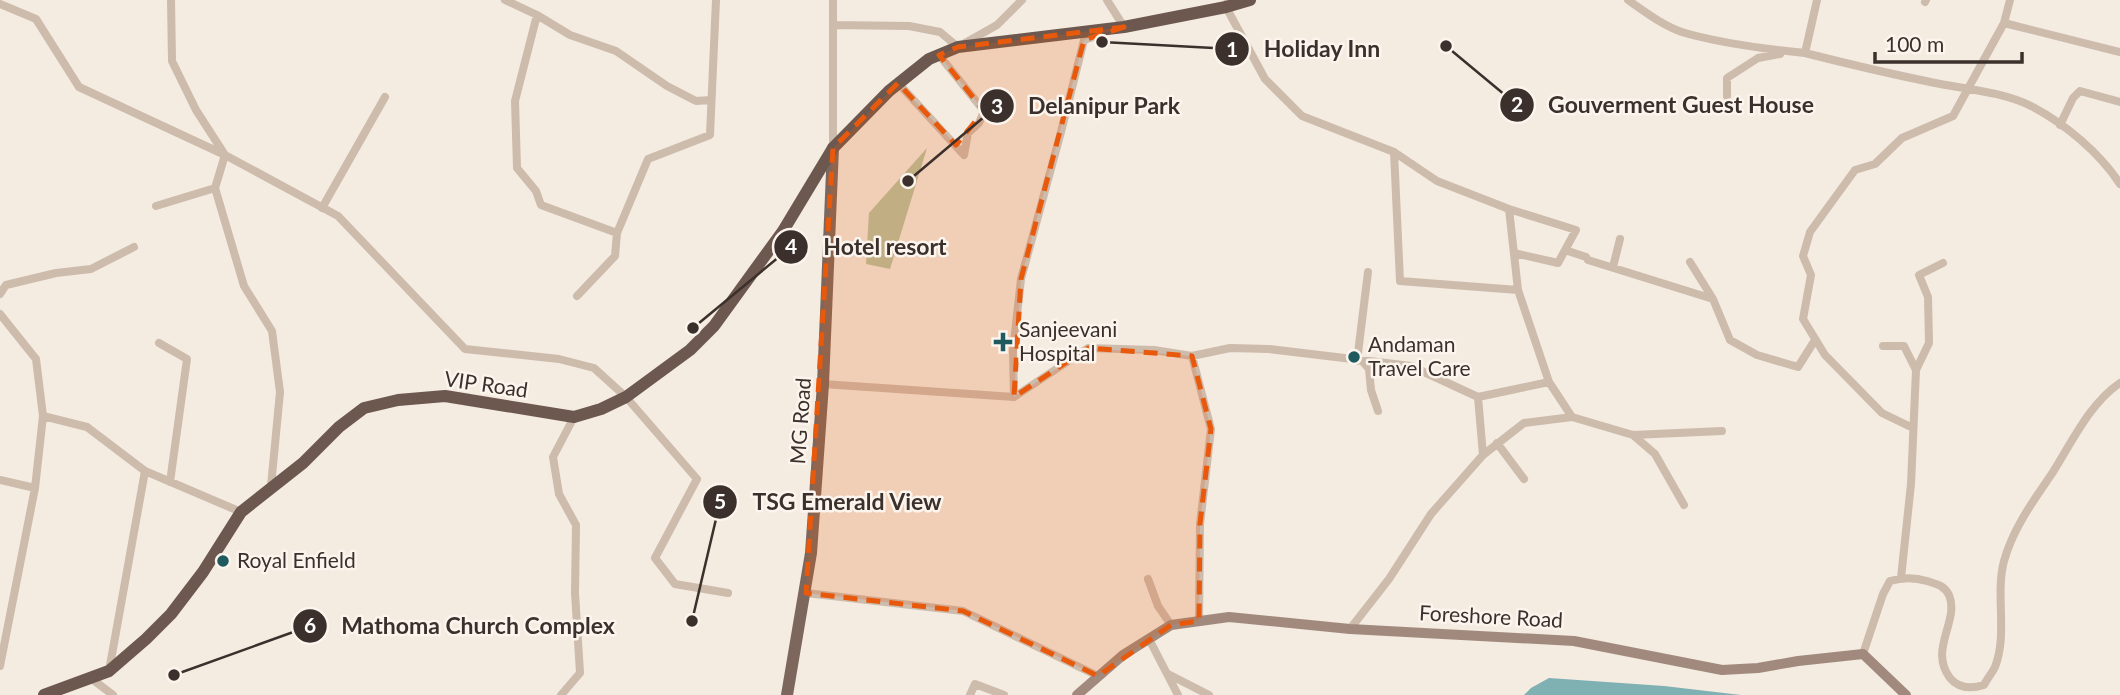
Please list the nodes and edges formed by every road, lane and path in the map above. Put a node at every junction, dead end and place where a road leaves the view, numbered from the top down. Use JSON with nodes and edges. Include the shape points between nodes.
{"nodes":[{"id":1,"x":171,"y":0,"type":"edge"},
{"id":2,"x":506,"y":0,"type":"edge"},
{"id":3,"x":716,"y":0,"type":"edge"},
{"id":4,"x":833,"y":0,"type":"edge"},
{"id":5,"x":1022,"y":0,"type":"edge"},
{"id":6,"x":1107,"y":0,"type":"edge"},
{"id":7,"x":1250,"y":0,"type":"edge"},
{"id":8,"x":1628,"y":0,"type":"edge"},
{"id":9,"x":1817,"y":0,"type":"edge"},
{"id":10,"x":2010,"y":0,"type":"edge"},
{"id":11,"x":0,"y":4,"type":"edge"},
{"id":12,"x":1227,"y":4,"type":"edge"},
{"id":13,"x":537,"y":15,"type":"junction"},
{"id":14,"x":2004,"y":23,"type":"junction"},
{"id":15,"x":833,"y":25,"type":"junction"},
{"id":16,"x":1125,"y":27,"type":"junction"},
{"id":17,"x":958,"y":47,"type":"junction"},
{"id":18,"x":1790,"y":52,"type":"junction"},
{"id":19,"x":2120,"y":52,"type":"edge"},
{"id":20,"x":1805,"y":53,"type":"junction"},
{"id":21,"x":939,"y":55,"type":"junction"},
{"id":22,"x":898,"y":83,"type":"junction"},
{"id":23,"x":1966,"y":89,"type":"junction"},
{"id":24,"x":1727,"y":96,"type":"dead end"},
{"id":25,"x":385,"y":97,"type":"dead end"},
{"id":26,"x":711,"y":100,"type":"junction"},
{"id":27,"x":2120,"y":102,"type":"edge"},
{"id":28,"x":2060,"y":125,"type":"junction"},
{"id":29,"x":833,"y":148,"type":"junction"},
{"id":30,"x":1394,"y":152,"type":"junction"},
{"id":31,"x":225,"y":155,"type":"junction"},
{"id":32,"x":2120,"y":184,"type":"edge"},
{"id":33,"x":215,"y":188,"type":"junction"},
{"id":34,"x":156,"y":206,"type":"dead end"},
{"id":35,"x":322,"y":208,"type":"junction"},
{"id":36,"x":1509,"y":209,"type":"junction"},
{"id":37,"x":617,"y":233,"type":"junction"},
{"id":38,"x":1620,"y":239,"type":"dead end"},
{"id":39,"x":134,"y":247,"type":"dead end"},
{"id":40,"x":1565,"y":250,"type":"junction"},
{"id":41,"x":1514,"y":253,"type":"junction"},
{"id":42,"x":1690,"y":262,"type":"dead end"},
{"id":43,"x":1943,"y":263,"type":"dead end"},
{"id":44,"x":1613,"y":267,"type":"junction"},
{"id":45,"x":1368,"y":272,"type":"dead end"},
{"id":46,"x":1518,"y":290,"type":"junction"},
{"id":47,"x":0,"y":294,"type":"edge"},
{"id":48,"x":577,"y":296,"type":"dead end"},
{"id":49,"x":1713,"y":299,"type":"junction"},
{"id":50,"x":0,"y":314,"type":"edge"},
{"id":51,"x":1815,"y":340,"type":"junction"},
{"id":52,"x":159,"y":343,"type":"dead end"},
{"id":53,"x":1883,"y":346,"type":"dead end"},
{"id":54,"x":1192,"y":356,"type":"junction"},
{"id":55,"x":1360,"y":361,"type":"junction"},
{"id":56,"x":1916,"y":370,"type":"junction"},
{"id":57,"x":1549,"y":382,"type":"junction"},
{"id":58,"x":2120,"y":383,"type":"edge"},
{"id":59,"x":823,"y":384,"type":"junction"},
{"id":60,"x":626,"y":397,"type":"junction"},
{"id":61,"x":1014,"y":397,"type":"junction"},
{"id":62,"x":1478,"y":397,"type":"junction"},
{"id":63,"x":1378,"y":411,"type":"dead end"},
{"id":64,"x":43,"y":415,"type":"junction"},
{"id":65,"x":574,"y":417,"type":"junction"},
{"id":66,"x":1572,"y":417,"type":"junction"},
{"id":67,"x":1913,"y":428,"type":"junction"},
{"id":68,"x":1722,"y":431,"type":"dead end"},
{"id":69,"x":1633,"y":435,"type":"junction"},
{"id":70,"x":1497,"y":443,"type":"junction"},
{"id":71,"x":1483,"y":455,"type":"junction"},
{"id":72,"x":145,"y":471,"type":"junction"},
{"id":73,"x":1524,"y":479,"type":"dead end"},
{"id":74,"x":0,"y":480,"type":"edge"},
{"id":75,"x":170,"y":482,"type":"junction"},
{"id":76,"x":271,"y":486,"type":"junction"},
{"id":77,"x":35,"y":488,"type":"junction"},
{"id":78,"x":1684,"y":505,"type":"dead end"},
{"id":79,"x":241,"y":512,"type":"junction"},
{"id":80,"x":1901,"y":578,"type":"junction"},
{"id":81,"x":1148,"y":579,"type":"dead end"},
{"id":82,"x":727,"y":593,"type":"dead end"},
{"id":83,"x":806,"y":593,"type":"junction"},
{"id":84,"x":1199,"y":621,"type":"junction"},
{"id":85,"x":1171,"y":625,"type":"junction"},
{"id":86,"x":1350,"y":629,"type":"junction"},
{"id":87,"x":1149,"y":639,"type":"junction"},
{"id":88,"x":1863,"y":654,"type":"junction"},
{"id":89,"x":0,"y":666,"type":"edge"},
{"id":90,"x":109,"y":671,"type":"junction"},
{"id":91,"x":1168,"y":674,"type":"junction"},
{"id":92,"x":1098,"y":676,"type":"junction"},
{"id":93,"x":92,"y":679,"type":"junction"},
{"id":94,"x":44,"y":695,"type":"edge"},
{"id":95,"x":113,"y":695,"type":"edge"},
{"id":96,"x":561,"y":695,"type":"edge"},
{"id":97,"x":787,"y":695,"type":"edge"},
{"id":98,"x":970,"y":695,"type":"edge"},
{"id":99,"x":1004,"y":695,"type":"edge"},
{"id":100,"x":1077,"y":695,"type":"edge"},
{"id":101,"x":1178,"y":695,"type":"edge"},
{"id":102,"x":1209,"y":695,"type":"edge"},
{"id":103,"x":1906,"y":695,"type":"edge"}],
"edges":[{"from":1,"to":31,"type":"street","via":[[172,61]]},
{"from":2,"to":13,"type":"street"},
{"from":3,"to":26,"type":"street"},
{"from":4,"to":15,"type":"street"},
{"from":5,"to":17,"type":"street","via":[[997,25]]},
{"from":6,"to":16,"type":"street"},
{"from":7,"to":12,"type":"highway","name":"VIP Road"},
{"from":8,"to":18,"type":"street","via":[[1683,33]]},
{"from":9,"to":20,"type":"street"},
{"from":10,"to":14,"type":"street"},
{"from":11,"to":31,"type":"street","via":[[36,19],[79,87]]},
{"from":12,"to":16,"type":"highway","name":"VIP Road"},
{"from":12,"to":30,"type":"street","via":[[1265,79],[1302,116]]},
{"from":13,"to":26,"type":"street","via":[[570,35],[616,51],[696,102]]},
{"from":13,"to":37,"type":"street","via":[[515,101],[517,169],[537,191],[541,205]]},
{"from":14,"to":19,"type":"street"},
{"from":14,"to":23,"type":"street"},
{"from":15,"to":17,"type":"street","via":[[909,26],[940,32]]},
{"from":15,"to":29,"type":"street"},
{"from":16,"to":17,"type":"highway","name":"VIP Road"},
{"from":16,"to":61,"type":"street","via":[[1084,40],[1020,279]]},
{"from":17,"to":21,"type":"highway","name":"VIP Road"},
{"from":18,"to":20,"type":"street"},
{"from":18,"to":24,"type":"street","via":[[1758,58],[1727,78]]},
{"from":20,"to":23,"type":"street"},
{"from":21,"to":22,"type":"highway","name":"VIP Road"},
{"from":21,"to":22,"type":"street","via":[[984,111],[968,133],[964,155]]},
{"from":22,"to":29,"type":"highway","name":"VIP Road"},
{"from":23,"to":28,"type":"street","via":[[2011,98]]},
{"from":23,"to":51,"type":"street","via":[[1953,116],[1902,138],[1875,164],[1855,170],[1810,232],[1803,256],[1811,275],[1803,319]]},
{"from":25,"to":35,"type":"street"},
{"from":26,"to":37,"type":"street","via":[[710,135],[648,159]]},
{"from":27,"to":28,"type":"street","via":[[2080,91]]},
{"from":28,"to":32,"type":"street","via":[[2097,155]]},
{"from":29,"to":59,"type":"main road","name":"MG Road"},
{"from":29,"to":60,"type":"highway","name":"VIP Road","via":[[783,230],[714,326],[691,350]]},
{"from":30,"to":36,"type":"street","via":[[1437,181]]},
{"from":30,"to":46,"type":"street","via":[[1400,281]]},
{"from":31,"to":33,"type":"street"},
{"from":31,"to":35,"type":"street"},
{"from":33,"to":34,"type":"street"},
{"from":33,"to":76,"type":"street","via":[[244,286],[272,331],[280,392]]},
{"from":35,"to":60,"type":"street","via":[[338,216],[465,349],[559,359],[594,368]]},
{"from":36,"to":40,"type":"street","via":[[1576,230]]},
{"from":36,"to":41,"type":"street"},
{"from":37,"to":48,"type":"street","via":[[615,256]]},
{"from":38,"to":44,"type":"street"},
{"from":39,"to":47,"type":"street","via":[[91,269],[6,285]]},
{"from":40,"to":41,"type":"street","via":[[1558,262]]},
{"from":40,"to":44,"type":"street"},
{"from":41,"to":46,"type":"street"},
{"from":42,"to":49,"type":"street"},
{"from":43,"to":56,"type":"street","via":[[1919,275],[1928,297],[1928,343]]},
{"from":44,"to":49,"type":"street"},
{"from":45,"to":55,"type":"street"},
{"from":46,"to":57,"type":"street"},
{"from":49,"to":51,"type":"street","via":[[1730,340],[1757,355],[1798,367]]},
{"from":50,"to":64,"type":"street","via":[[36,359]]},
{"from":51,"to":67,"type":"street","via":[[1882,413]]},
{"from":52,"to":75,"type":"street","via":[[187,359]]},
{"from":53,"to":56,"type":"street","via":[[1904,346]]},
{"from":54,"to":55,"type":"street","via":[[1230,348],[1269,349]]},
{"from":54,"to":61,"type":"street","via":[[1088,348]]},
{"from":54,"to":84,"type":"street","via":[[1211,429],[1200,524]]},
{"from":55,"to":62,"type":"street","via":[[1411,366]]},
{"from":55,"to":63,"type":"street","via":[[1369,369]]},
{"from":56,"to":67,"type":"street"},
{"from":57,"to":62,"type":"street"},
{"from":57,"to":66,"type":"street"},
{"from":58,"to":80,"type":"street","via":[[2081,426],[2021,519],[2004,561],[2000,642],[1995,667],[1984,685],[1971,689],[1955,684],[1944,669],[1941,650],[1950,596],[1942,585]]},
{"from":59,"to":61,"type":"street"},
{"from":59,"to":83,"type":"main road","name":"MG Road"},
{"from":60,"to":65,"type":"highway","name":"VIP Road"},
{"from":60,"to":82,"type":"street","via":[[697,479],[655,558],[675,584]]},
{"from":62,"to":71,"type":"street"},
{"from":64,"to":72,"type":"street","via":[[87,427]]},
{"from":64,"to":77,"type":"street"},
{"from":65,"to":76,"type":"highway","name":"VIP Road","via":[[444,396],[387,402],[365,408]]},
{"from":65,"to":96,"type":"street","via":[[553,457],[559,494],[576,525],[580,673]]},
{"from":66,"to":69,"type":"street"},
{"from":66,"to":70,"type":"street","via":[[1524,423]]},
{"from":67,"to":80,"type":"street"},
{"from":68,"to":69,"type":"street"},
{"from":69,"to":78,"type":"street","via":[[1655,454]]},
{"from":70,"to":71,"type":"street"},
{"from":70,"to":73,"type":"street"},
{"from":71,"to":86,"type":"street","via":[[1431,514],[1390,579]]},
{"from":72,"to":75,"type":"street"},
{"from":72,"to":90,"type":"street"},
{"from":74,"to":77,"type":"street"},
{"from":75,"to":79,"type":"street"},
{"from":76,"to":79,"type":"highway","name":"VIP Road"},
{"from":77,"to":89,"type":"street"},
{"from":79,"to":90,"type":"highway","name":"VIP Road","via":[[171,614]]},
{"from":80,"to":88,"type":"street","via":[[1890,581],[1883,594]]},
{"from":81,"to":85,"type":"street"},
{"from":83,"to":92,"type":"street","via":[[963,611]]},
{"from":83,"to":97,"type":"main road","name":"MG Road"},
{"from":84,"to":85,"type":"main road","name":"Foreshore Road"},
{"from":84,"to":86,"type":"main road","name":"Foreshore Road","via":[[1229,617]]},
{"from":85,"to":87,"type":"main road","name":"Foreshore Road"},
{"from":86,"to":88,"type":"main road","name":"Foreshore Road","via":[[1574,641],[1722,670]]},
{"from":87,"to":91,"type":"street"},
{"from":87,"to":92,"type":"main road","name":"Foreshore Road"},
{"from":88,"to":103,"type":"main road"},
{"from":90,"to":93,"type":"highway","name":"VIP Road"},
{"from":91,"to":101,"type":"street"},
{"from":91,"to":102,"type":"street"},
{"from":92,"to":100,"type":"main road","name":"Foreshore Road"},
{"from":93,"to":94,"type":"highway","name":"VIP Road"},
{"from":93,"to":95,"type":"street"},
{"from":98,"to":99,"type":"street","via":[[975,684]]}]}
